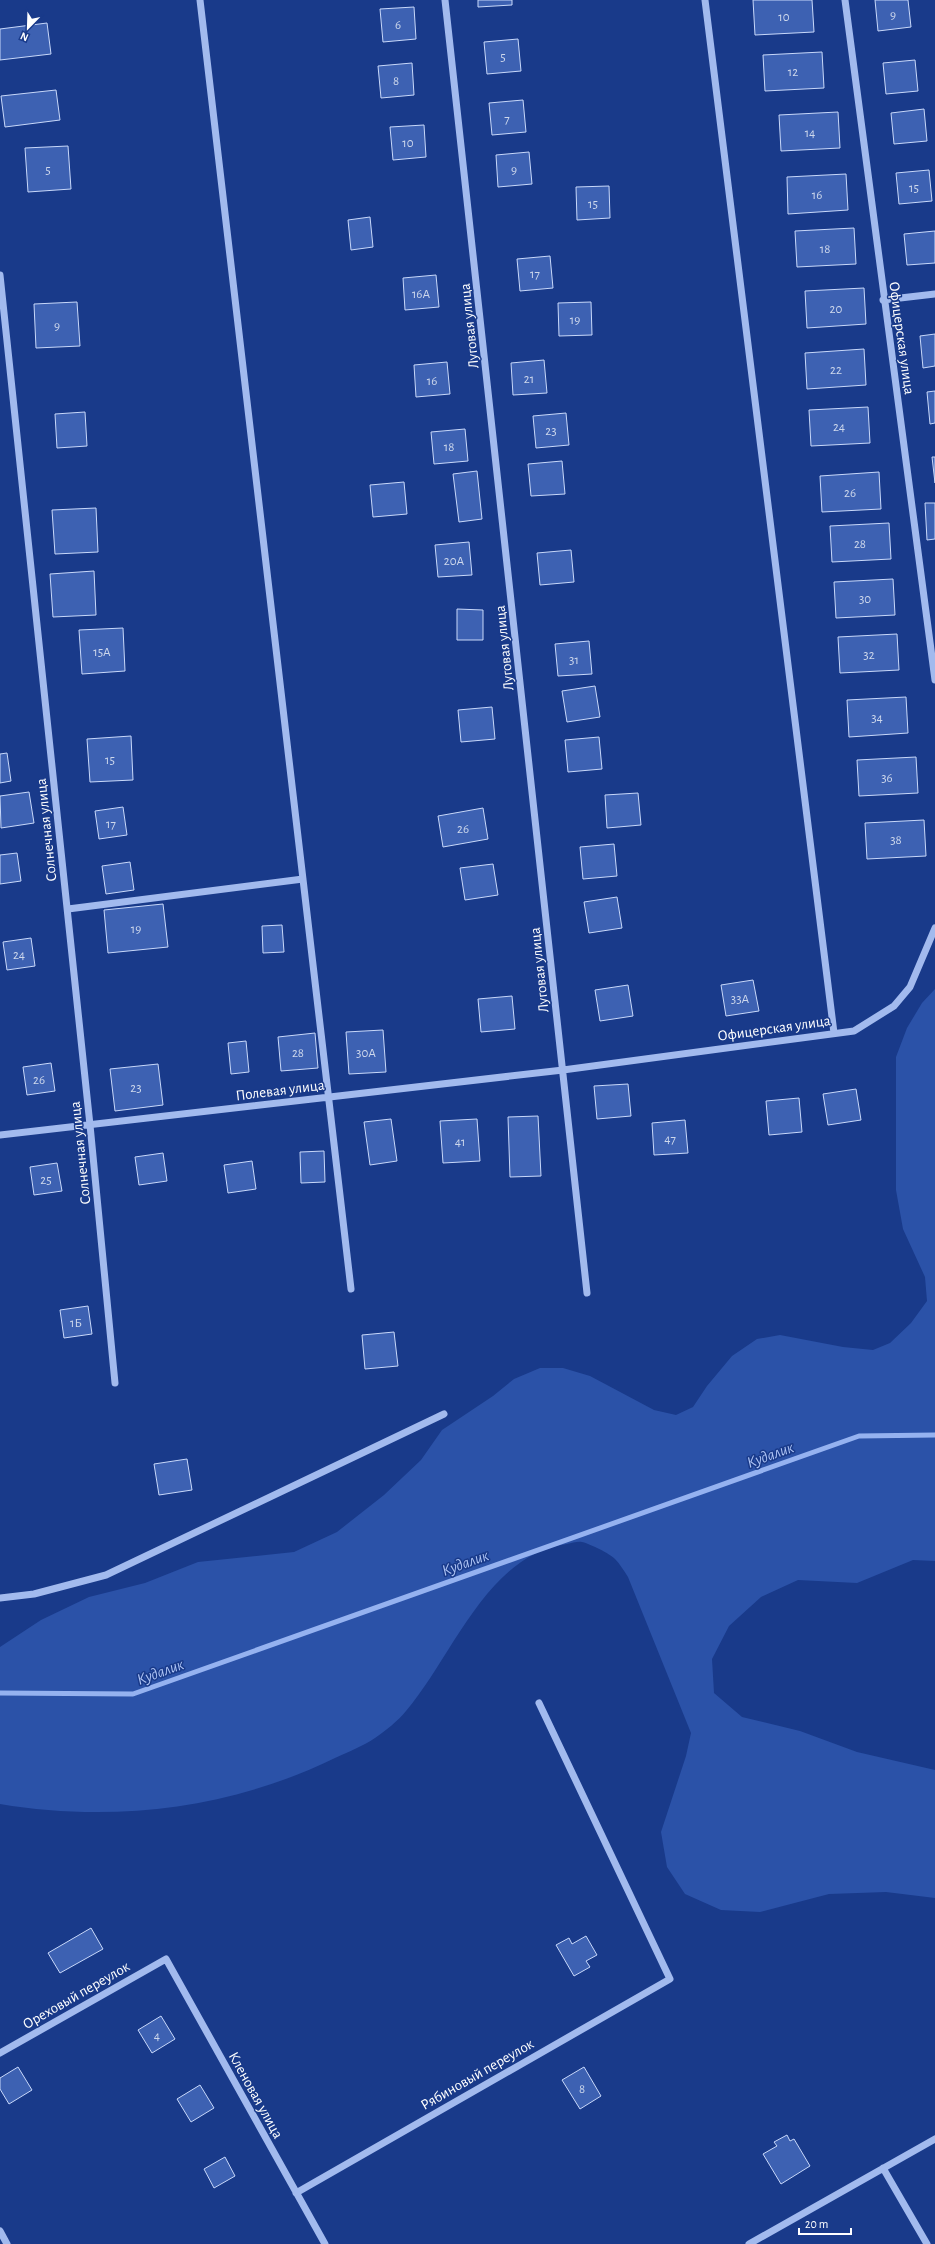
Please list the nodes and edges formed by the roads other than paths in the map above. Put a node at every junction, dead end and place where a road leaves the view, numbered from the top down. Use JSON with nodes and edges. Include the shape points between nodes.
{"nodes":[{"id":1,"x":200,"y":0,"type":"edge"},
{"id":2,"x":445,"y":0,"type":"edge"},
{"id":3,"x":705,"y":0,"type":"edge"},
{"id":4,"x":846,"y":0,"type":"edge"},
{"id":5,"x":0,"y":275,"type":"edge"},
{"id":6,"x":935,"y":294,"type":"edge"},
{"id":7,"x":883,"y":300,"type":"junction"},
{"id":8,"x":935,"y":680,"type":"edge"},
{"id":9,"x":303,"y":879,"type":"junction"},
{"id":10,"x":68,"y":909,"type":"junction"},
{"id":11,"x":935,"y":928,"type":"edge"},
{"id":12,"x":834,"y":1033,"type":"junction"},
{"id":13,"x":563,"y":1070,"type":"junction"},
{"id":14,"x":328,"y":1098,"type":"junction"},
{"id":15,"x":90,"y":1125,"type":"junction"},
{"id":16,"x":0,"y":1135,"type":"edge"},
{"id":17,"x":351,"y":1288,"type":"dead end"},
{"id":18,"x":587,"y":1294,"type":"dead end"},
{"id":19,"x":115,"y":1383,"type":"dead end"},
{"id":20,"x":444,"y":1414,"type":"dead end"},
{"id":21,"x":0,"y":1598,"type":"edge"},
{"id":22,"x":539,"y":1703,"type":"dead end"},
{"id":23,"x":166,"y":1959,"type":"joint"},
{"id":24,"x":0,"y":2054,"type":"edge"},
{"id":25,"x":935,"y":2139,"type":"edge"},
{"id":26,"x":883,"y":2168,"type":"junction"},
{"id":27,"x":296,"y":2193,"type":"junction"},
{"id":28,"x":0,"y":2231,"type":"edge"},
{"id":29,"x":7,"y":2244,"type":"edge"},
{"id":30,"x":325,"y":2244,"type":"edge"},
{"id":31,"x":749,"y":2244,"type":"edge"},
{"id":32,"x":926,"y":2244,"type":"edge"}],
"edges":[{"from":1,"to":9,"type":"street"},
{"from":2,"to":13,"type":"street","name":"Луговая улица"},
{"from":3,"to":12,"type":"street"},
{"from":4,"to":7,"type":"street","name":"Офицерская улица"},
{"from":5,"to":10,"type":"street","name":"Солнечная улица"},
{"from":6,"to":7,"type":"street"},
{"from":7,"to":8,"type":"street","name":"Офицерская улица"},
{"from":9,"to":10,"type":"street"},
{"from":9,"to":14,"type":"street"},
{"from":10,"to":15,"type":"street","name":"Солнечная улица"},
{"from":11,"to":12,"type":"street","name":"Офицерская улица","via":[[910,987],[894,1006],[854,1031]]},
{"from":12,"to":13,"type":"street","name":"Офицерская улица"},
{"from":13,"to":14,"type":"street","name":"Полевая улица"},
{"from":13,"to":18,"type":"street","name":"Луговая улица"},
{"from":14,"to":15,"type":"street","name":"Полевая улица"},
{"from":14,"to":17,"type":"street"},
{"from":15,"to":16,"type":"street","name":"Полевая улица"},
{"from":15,"to":19,"type":"street","name":"Солнечная улица"},
{"from":20,"to":21,"type":"street","via":[[106,1575],[34,1594]]},
{"from":22,"to":27,"type":"street","name":"Рябиновый переулок","via":[[670,1979]]},
{"from":23,"to":24,"type":"street","name":"Ореховый переулок"},
{"from":23,"to":27,"type":"street","name":"Кленовая улица"},
{"from":25,"to":26,"type":"street"},
{"from":26,"to":31,"type":"street"},
{"from":26,"to":32,"type":"street"},
{"from":27,"to":30,"type":"street","name":"Кленовая улица"},
{"from":28,"to":29,"type":"street"}]}
